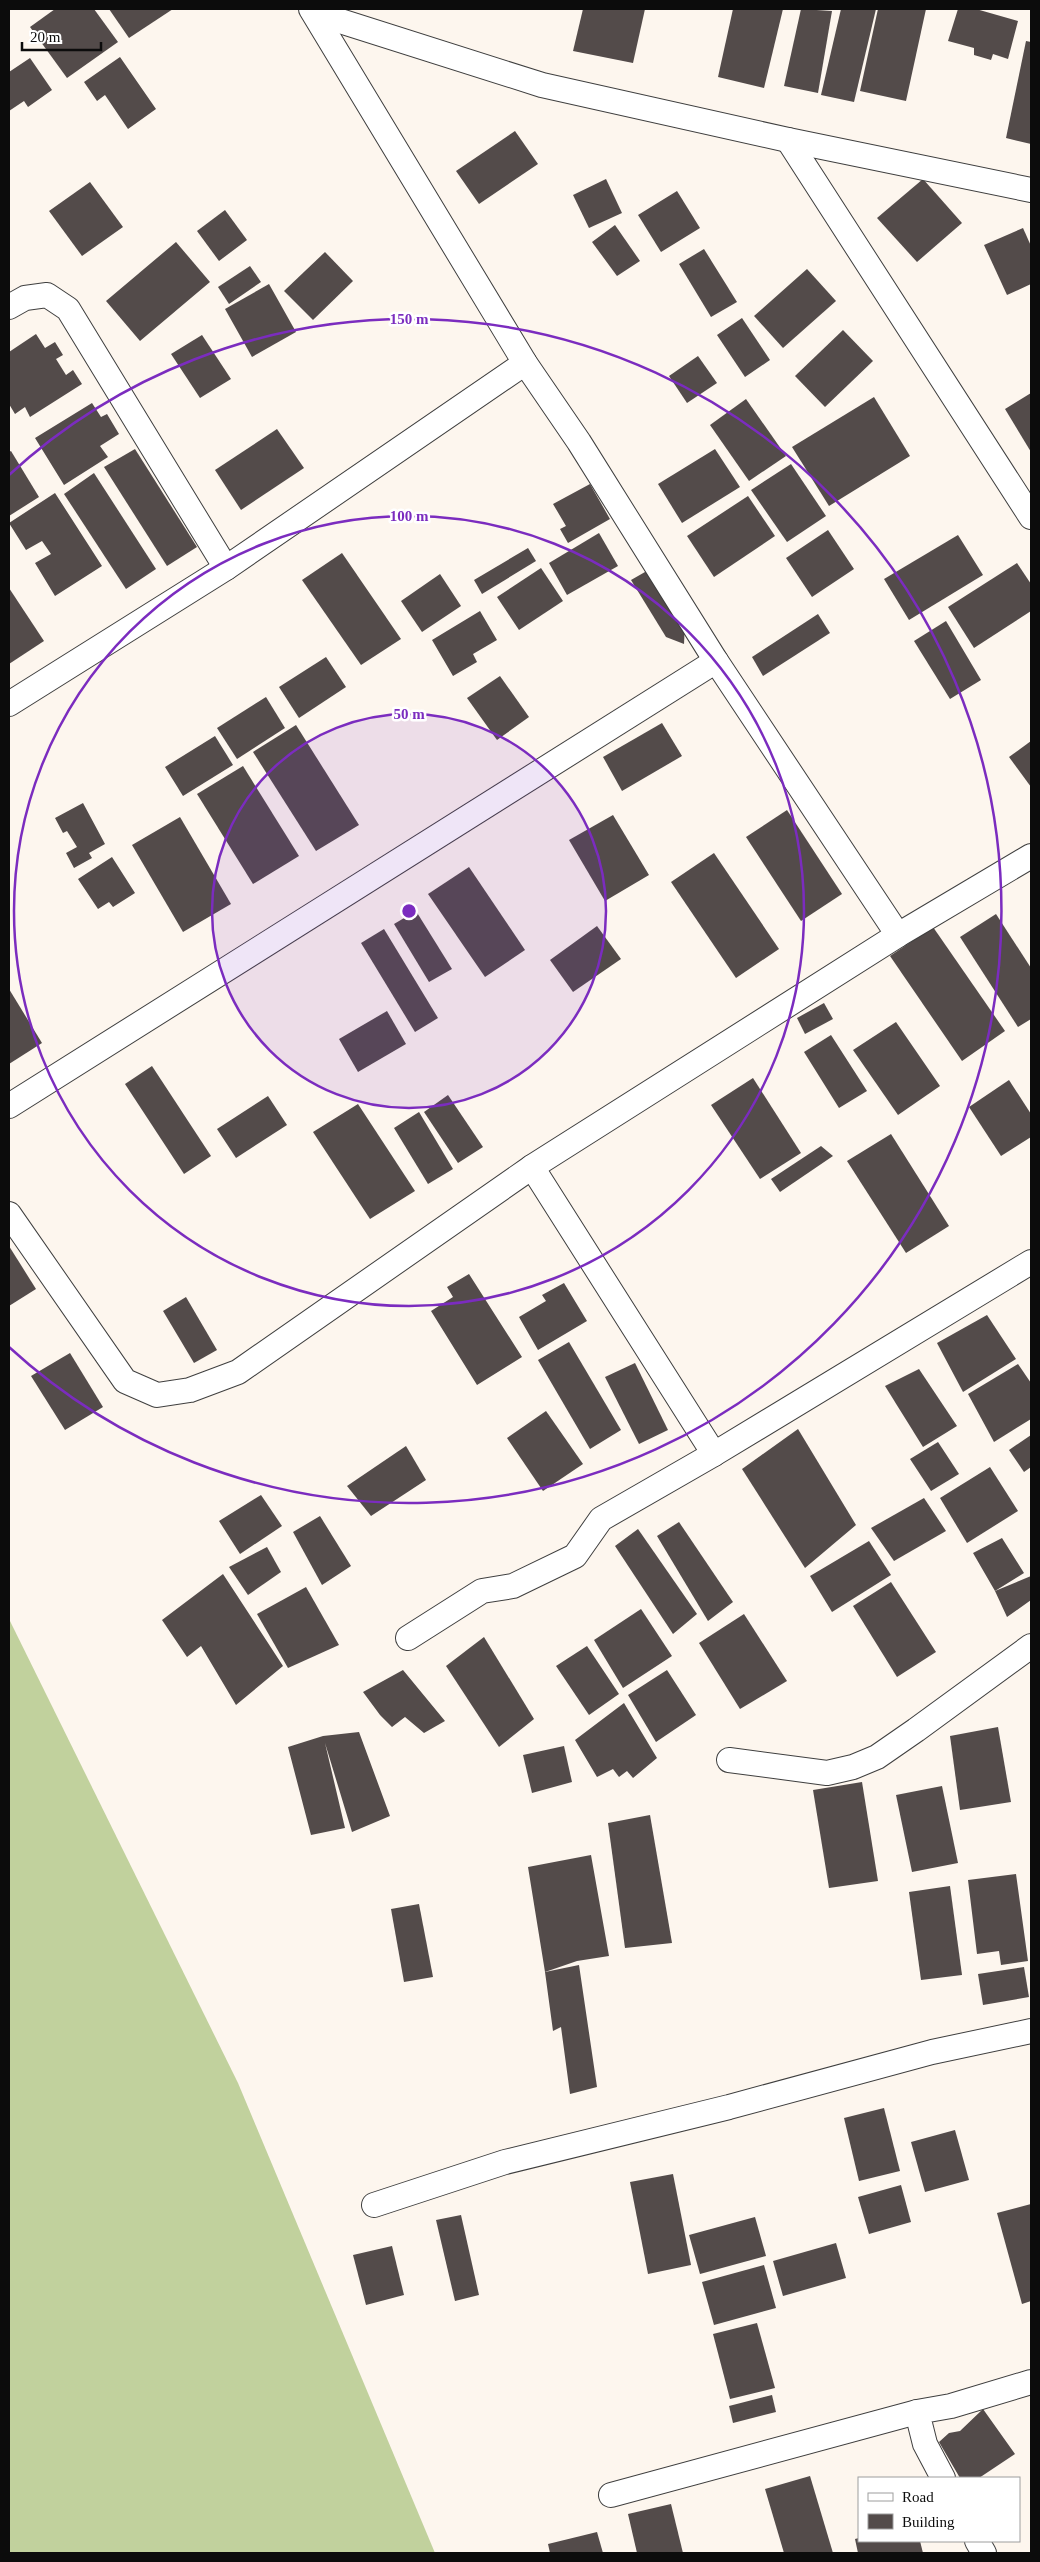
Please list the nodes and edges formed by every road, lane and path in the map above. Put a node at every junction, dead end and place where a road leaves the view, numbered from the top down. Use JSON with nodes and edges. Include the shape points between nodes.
{"nodes":[{"id":1,"x":313,"y":11,"type":"edge"},
{"id":2,"x":788,"y":140,"type":"junction"},
{"id":3,"x":1031,"y":190,"type":"edge"},
{"id":4,"x":9,"y":307,"type":"edge"},
{"id":5,"x":525,"y":363,"type":"junction"},
{"id":6,"x":1031,"y":517,"type":"edge"},
{"id":7,"x":226,"y":568,"type":"junction"},
{"id":8,"x":716,"y":661,"type":"junction"},
{"id":9,"x":9,"y":704,"type":"edge"},
{"id":10,"x":1031,"y":856,"type":"edge"},
{"id":11,"x":898,"y":935,"type":"junction"},
{"id":12,"x":9,"y":1106,"type":"edge"},
{"id":13,"x":532,"y":1166,"type":"junction"},
{"id":14,"x":9,"y":1214,"type":"edge"},
{"id":15,"x":1031,"y":1262,"type":"edge"},
{"id":16,"x":714,"y":1454,"type":"junction"},
{"id":17,"x":408,"y":1638,"type":"dead end"},
{"id":18,"x":1031,"y":1646,"type":"edge"},
{"id":19,"x":729,"y":1760,"type":"dead end"},
{"id":20,"x":1031,"y":2031,"type":"edge"},
{"id":21,"x":374,"y":2205,"type":"dead end"},
{"id":22,"x":1031,"y":2382,"type":"edge"},
{"id":23,"x":917,"y":2412,"type":"junction"},
{"id":24,"x":942,"y":2477,"type":"edge"},
{"id":25,"x":611,"y":2495,"type":"dead end"},
{"id":26,"x":978,"y":2542,"type":"edge"},
{"id":27,"x":984,"y":2553,"type":"edge"}],
"edges":[{"from":1,"to":2,"type":"street","via":[[542,85]]},
{"from":1,"to":5,"type":"street"},
{"from":2,"to":3,"type":"street"},
{"from":2,"to":6,"type":"street"},
{"from":4,"to":7,"type":"street","via":[[24,298],[47,295],[68,309]]},
{"from":5,"to":7,"type":"street"},
{"from":5,"to":8,"type":"street","via":[[579,442]]},
{"from":7,"to":9,"type":"street"},
{"from":8,"to":11,"type":"street"},
{"from":8,"to":12,"type":"street"},
{"from":10,"to":11,"type":"street"},
{"from":11,"to":13,"type":"street"},
{"from":13,"to":14,"type":"street","via":[[238,1372],[190,1390],[157,1395],[125,1380]]},
{"from":13,"to":16,"type":"street"},
{"from":15,"to":16,"type":"street"},
{"from":16,"to":17,"type":"street","via":[[600,1519],[575,1556],[513,1586],[482,1591]]},
{"from":18,"to":19,"type":"street","via":[[916,1730],[853,1768],[827,1773]]},
{"from":20,"to":21,"type":"street","via":[[932,2052],[505,2162]]},
{"from":22,"to":23,"type":"street","via":[[951,2406]]},
{"from":23,"to":24,"type":"street","via":[[925,2444]]},
{"from":23,"to":25,"type":"street"},
{"from":26,"to":27,"type":"street"}]}
